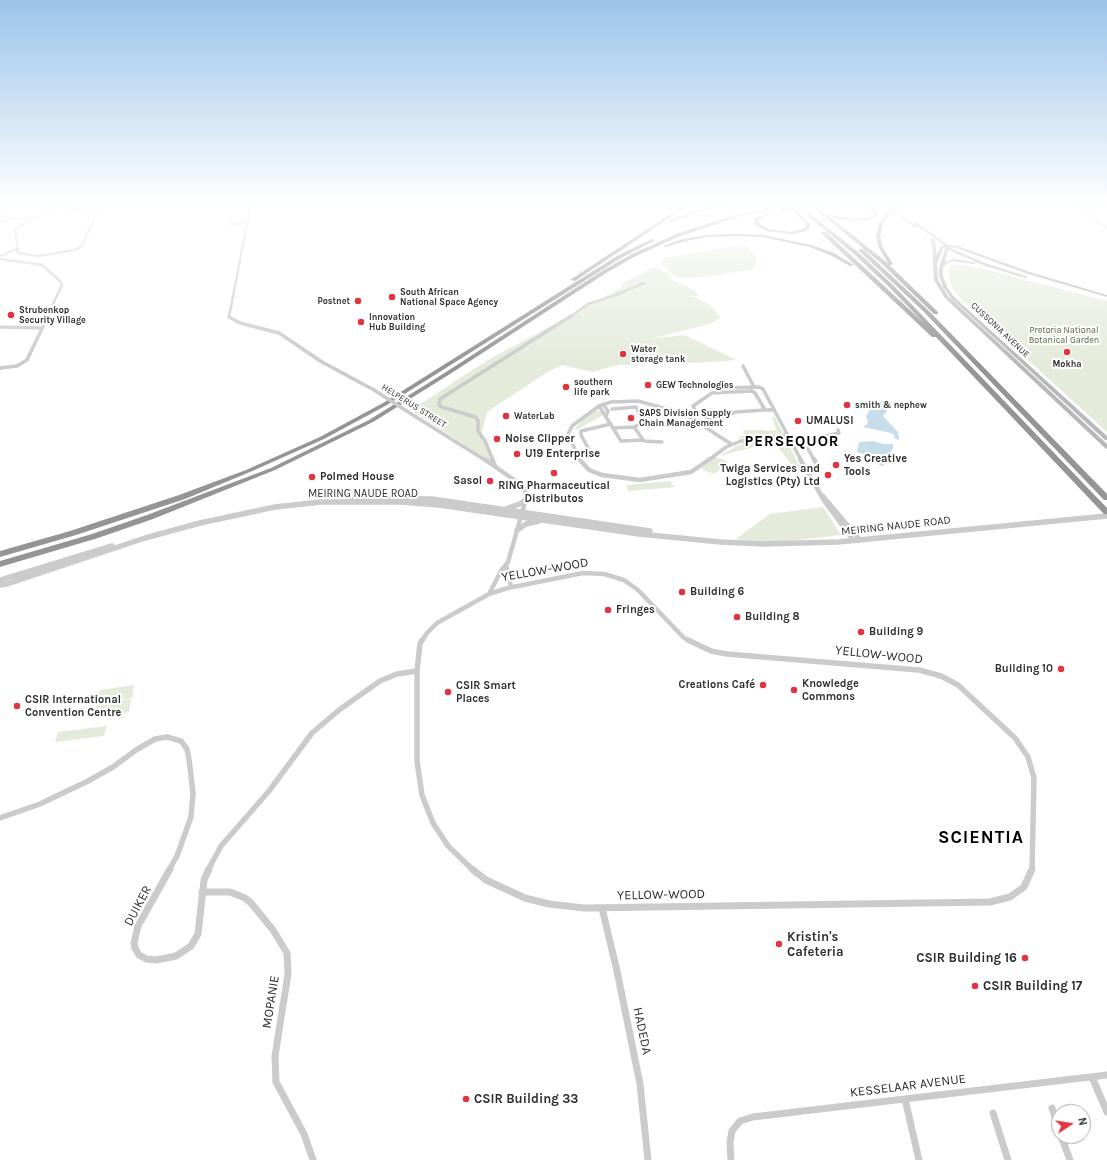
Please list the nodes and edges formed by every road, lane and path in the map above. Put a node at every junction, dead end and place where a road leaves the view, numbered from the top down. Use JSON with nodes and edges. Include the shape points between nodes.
{"nodes":[{"id":1,"x":5,"y":257,"type":"edge"},
{"id":2,"x":240,"y":257,"type":"edge"},
{"id":3,"x":606,"y":257,"type":"edge"},
{"id":4,"x":619,"y":257,"type":"edge"},
{"id":5,"x":632,"y":257,"type":"edge"},
{"id":6,"x":640,"y":257,"type":"edge"},
{"id":7,"x":838,"y":257,"type":"edge"},
{"id":8,"x":849,"y":257,"type":"edge"},
{"id":9,"x":860,"y":257,"type":"edge"},
{"id":10,"x":869,"y":257,"type":"edge"},
{"id":11,"x":877,"y":257,"type":"edge"},
{"id":12,"x":887,"y":257,"type":"edge"},
{"id":13,"x":934,"y":257,"type":"edge"},
{"id":14,"x":937,"y":257,"type":"edge"},
{"id":15,"x":944,"y":257,"type":"edge"},
{"id":16,"x":968,"y":257,"type":"edge"},
{"id":17,"x":985,"y":257,"type":"edge"},
{"id":18,"x":935,"y":264,"type":"junction"},
{"id":19,"x":942,"y":265,"type":"junction"},
{"id":20,"x":1030,"y":278,"type":"junction"},
{"id":21,"x":644,"y":283,"type":"dead end"},
{"id":22,"x":882,"y":290,"type":"junction"},
{"id":23,"x":1107,"y":297,"type":"edge"},
{"id":24,"x":927,"y":304,"type":"junction"},
{"id":25,"x":0,"y":327,"type":"edge"},
{"id":26,"x":42,"y":328,"type":"junction"},
{"id":27,"x":474,"y":348,"type":"junction"},
{"id":28,"x":478,"y":354,"type":"junction"},
{"id":29,"x":744,"y":366,"type":"dead end"},
{"id":30,"x":0,"y":368,"type":"edge"},
{"id":31,"x":716,"y":384,"type":"dead end"},
{"id":32,"x":754,"y":388,"type":"junction"},
{"id":33,"x":601,"y":405,"type":"junction"},
{"id":34,"x":612,"y":409,"type":"dead end"},
{"id":35,"x":765,"y":410,"type":"junction"},
{"id":36,"x":774,"y":410,"type":"junction"},
{"id":37,"x":1011,"y":410,"type":"junction"},
{"id":38,"x":712,"y":421,"type":"junction"},
{"id":39,"x":702,"y":424,"type":"junction"},
{"id":40,"x":612,"y":426,"type":"junction"},
{"id":41,"x":634,"y":427,"type":"junction"},
{"id":42,"x":838,"y":430,"type":"dead end"},
{"id":43,"x":786,"y":435,"type":"junction"},
{"id":44,"x":1107,"y":439,"type":"edge"},
{"id":45,"x":643,"y":440,"type":"junction"},
{"id":46,"x":662,"y":442,"type":"dead end"},
{"id":47,"x":732,"y":444,"type":"junction"},
{"id":48,"x":1107,"y":447,"type":"edge"},
{"id":49,"x":588,"y":448,"type":"dead end"},
{"id":50,"x":495,"y":466,"type":"junction"},
{"id":51,"x":810,"y":474,"type":"dead end"},
{"id":52,"x":1107,"y":494,"type":"edge"},
{"id":53,"x":822,"y":495,"type":"junction"},
{"id":54,"x":1107,"y":498,"type":"edge"},
{"id":55,"x":526,"y":499,"type":"junction"},
{"id":56,"x":506,"y":509,"type":"junction"},
{"id":57,"x":1107,"y":512,"type":"edge"},
{"id":58,"x":521,"y":514,"type":"junction"},
{"id":59,"x":1107,"y":516,"type":"edge"},
{"id":60,"x":547,"y":520,"type":"junction"},
{"id":61,"x":517,"y":530,"type":"junction"},
{"id":62,"x":687,"y":538,"type":"junction"},
{"id":63,"x":853,"y":540,"type":"junction"},
{"id":64,"x":860,"y":540,"type":"junction"},
{"id":65,"x":0,"y":554,"type":"edge"},
{"id":66,"x":0,"y":564,"type":"edge"},
{"id":67,"x":506,"y":565,"type":"junction"},
{"id":68,"x":0,"y":580,"type":"edge"},
{"id":69,"x":0,"y":586,"type":"edge"},
{"id":70,"x":511,"y":587,"type":"junction"},
{"id":71,"x":489,"y":594,"type":"junction"},
{"id":72,"x":417,"y":671,"type":"junction"},
{"id":73,"x":0,"y":818,"type":"edge"},
{"id":74,"x":202,"y":892,"type":"junction"},
{"id":75,"x":602,"y":908,"type":"junction"},
{"id":76,"x":1107,"y":1075,"type":"edge"},
{"id":77,"x":1092,"y":1077,"type":"junction"},
{"id":78,"x":905,"y":1099,"type":"junction"},
{"id":79,"x":1107,"y":1112,"type":"edge"},
{"id":80,"x":993,"y":1113,"type":"dead end"},
{"id":81,"x":1064,"y":1144,"type":"edge"},
{"id":82,"x":313,"y":1160,"type":"edge"},
{"id":83,"x":648,"y":1160,"type":"edge"},
{"id":84,"x":731,"y":1160,"type":"edge"},
{"id":85,"x":919,"y":1160,"type":"edge"},
{"id":86,"x":1008,"y":1160,"type":"edge"},
{"id":87,"x":1070,"y":1160,"type":"edge"}],
"edges":[{"from":1,"to":26,"type":"street","via":[[41,265],[61,282],[62,286]]},
{"from":2,"to":50,"type":"street","name":"HELPERUS STREET","bridge":true,"via":[[229,317],[240,324],[279,333],[322,362],[374,390]]},
{"from":3,"to":27,"type":"highway","via":[[481,340]]},
{"from":4,"to":27,"type":"highway"},
{"from":5,"to":28,"type":"highway","via":[[604,272]]},
{"from":6,"to":28,"type":"highway","via":[[500,344]]},
{"from":7,"to":22,"type":"highway"},
{"from":8,"to":22,"type":"highway"},
{"from":9,"to":37,"type":"highway","via":[[924,319]]},
{"from":10,"to":54,"type":"highway","via":[[906,291]]},
{"from":11,"to":24,"type":"highway"},
{"from":12,"to":24,"type":"highway","bridge":true},
{"from":13,"to":18,"type":"main road","name":"CUSSONIA AVENUE"},
{"from":14,"to":18,"type":"main road"},
{"from":15,"to":19,"type":"main road","name":"CUSSONIA AVENUE"},
{"from":16,"to":20,"type":"main road"},
{"from":17,"to":23,"type":"main road","via":[[1029,274]]},
{"from":18,"to":48,"type":"main road","name":"CUSSONIA AVENUE","via":[[936,280],[952,303]]},
{"from":19,"to":20,"type":"main road","via":[[961,260]]},
{"from":19,"to":44,"type":"main road","name":"CUSSONIA AVENUE","via":[[942,280],[953,298]]},
{"from":20,"to":23,"type":"main road"},
{"from":21,"to":50,"type":"street","via":[[593,301],[440,399],[439,405],[442,407],[478,420],[478,431]]},
{"from":22,"to":37,"type":"highway"},
{"from":24,"to":52,"type":"highway"},
{"from":25,"to":26,"type":"street"},
{"from":26,"to":30,"type":"street","via":[[26,360],[17,366]]},
{"from":27,"to":65,"type":"highway","via":[[374,410],[276,459],[146,510]]},
{"from":28,"to":66,"type":"highway","via":[[371,421],[274,469],[150,517]]},
{"from":29,"to":32,"type":"street"},
{"from":31,"to":32,"type":"street","via":[[723,388]]},
{"from":32,"to":36,"type":"street","via":[[764,390]]},
{"from":33,"to":39,"type":"street","via":[[624,402],[648,403],[685,414]]},
{"from":33,"to":40,"type":"street"},
{"from":33,"to":47,"type":"street","via":[[572,426],[568,434],[580,460],[589,470],[602,475],[640,480],[691,472]]},
{"from":34,"to":41,"type":"street","via":[[636,407],[644,422]]},
{"from":35,"to":36,"type":"street"},
{"from":35,"to":38,"type":"street","via":[[736,412]]},
{"from":35,"to":38,"type":"street","via":[[753,392],[712,393],[693,406]]},
{"from":36,"to":43,"type":"street"},
{"from":37,"to":57,"type":"highway"},
{"from":38,"to":39,"type":"street"},
{"from":39,"to":47,"type":"street"},
{"from":40,"to":41,"type":"street"},
{"from":40,"to":45,"type":"street","via":[[621,441]]},
{"from":40,"to":49,"type":"street","via":[[581,431]]},
{"from":41,"to":45,"type":"street"},
{"from":42,"to":51,"type":"street","via":[[839,433],[807,440],[805,443],[817,465]]},
{"from":43,"to":47,"type":"street"},
{"from":43,"to":53,"type":"street"},
{"from":45,"to":46,"type":"street"},
{"from":50,"to":55,"type":"street","name":"HELPERUS STREET","via":[[522,485]]},
{"from":53,"to":63,"type":"street"},
{"from":53,"to":64,"type":"street"},
{"from":55,"to":56,"type":"street","via":[[517,506]]},
{"from":55,"to":58,"type":"street"},
{"from":56,"to":58,"type":"street","name":"MEIRING NAUDE ROAD"},
{"from":56,"to":68,"type":"street","name":"MEIRING NAUDE ROAD","via":[[432,499],[403,498],[330,499],[279,504],[178,525]]},
{"from":58,"to":60,"type":"street","name":"MEIRING NAUDE ROAD"},
{"from":58,"to":61,"type":"street"},
{"from":58,"to":62,"type":"street","name":"MEIRING NAUDE ROAD"},
{"from":58,"to":69,"type":"street","name":"MEIRING NAUDE ROAD","via":[[401,502],[336,502],[275,508],[186,526]]},
{"from":59,"to":64,"type":"street","name":"MEIRING NAUDE ROAD"},
{"from":60,"to":61,"type":"street","via":[[529,522]]},
{"from":60,"to":62,"type":"street","name":"MEIRING NAUDE ROAD","via":[[639,534]]},
{"from":61,"to":67,"type":"street"},
{"from":62,"to":63,"type":"street","name":"MEIRING NAUDE ROAD","via":[[763,544],[814,544]]},
{"from":63,"to":64,"type":"street","name":"MEIRING NAUDE ROAD"},
{"from":67,"to":70,"type":"street"},
{"from":67,"to":71,"type":"street"},
{"from":70,"to":71,"type":"street","name":"YELLOW-WOOD"},
{"from":70,"to":75,"type":"street","name":"YELLOW-WOOD","via":[[578,574],[604,574],[631,585],[684,638],[711,651],[916,669],[937,674],[967,693],[1012,735],[1028,757],[1033,771],[1032,872],[1024,887],[1015,895],[1003,900],[960,903]]},
{"from":71,"to":72,"type":"street","name":"YELLOW-WOOD","via":[[443,618],[432,627],[420,644]]},
{"from":72,"to":74,"type":"street","name":"DUIKER","via":[[397,674],[380,682],[339,710],[312,734],[269,791],[221,846],[208,870]]},
{"from":72,"to":75,"type":"street","name":"YELLOW-WOOD","via":[[417,761],[420,785],[427,810],[448,846],[486,880],[519,896],[573,908]]},
{"from":73,"to":74,"type":"street","name":"DUIKER","via":[[84,784],[147,743],[167,737],[174,738],[181,741],[188,753],[193,793],[191,817],[177,856],[136,932],[134,945],[139,955],[151,960],[162,959],[181,954],[191,946],[199,931]]},
{"from":74,"to":82,"type":"street","name":"MOPANIE","via":[[230,892],[245,898],[273,930],[287,953],[288,974],[275,1056],[276,1082],[304,1134]]},
{"from":75,"to":83,"type":"street","name":"HADEDA","via":[[640,1084]]},
{"from":76,"to":77,"type":"street","name":"KESSELAAR AVENUE"},
{"from":77,"to":78,"type":"street","name":"KESSELAAR AVENUE"},
{"from":77,"to":79,"type":"street"},
{"from":78,"to":84,"type":"street","name":"KESSELAAR AVENUE","via":[[743,1119],[732,1131]]},
{"from":78,"to":85,"type":"street"},
{"from":80,"to":86,"type":"street"},
{"from":81,"to":87,"type":"street"}]}
